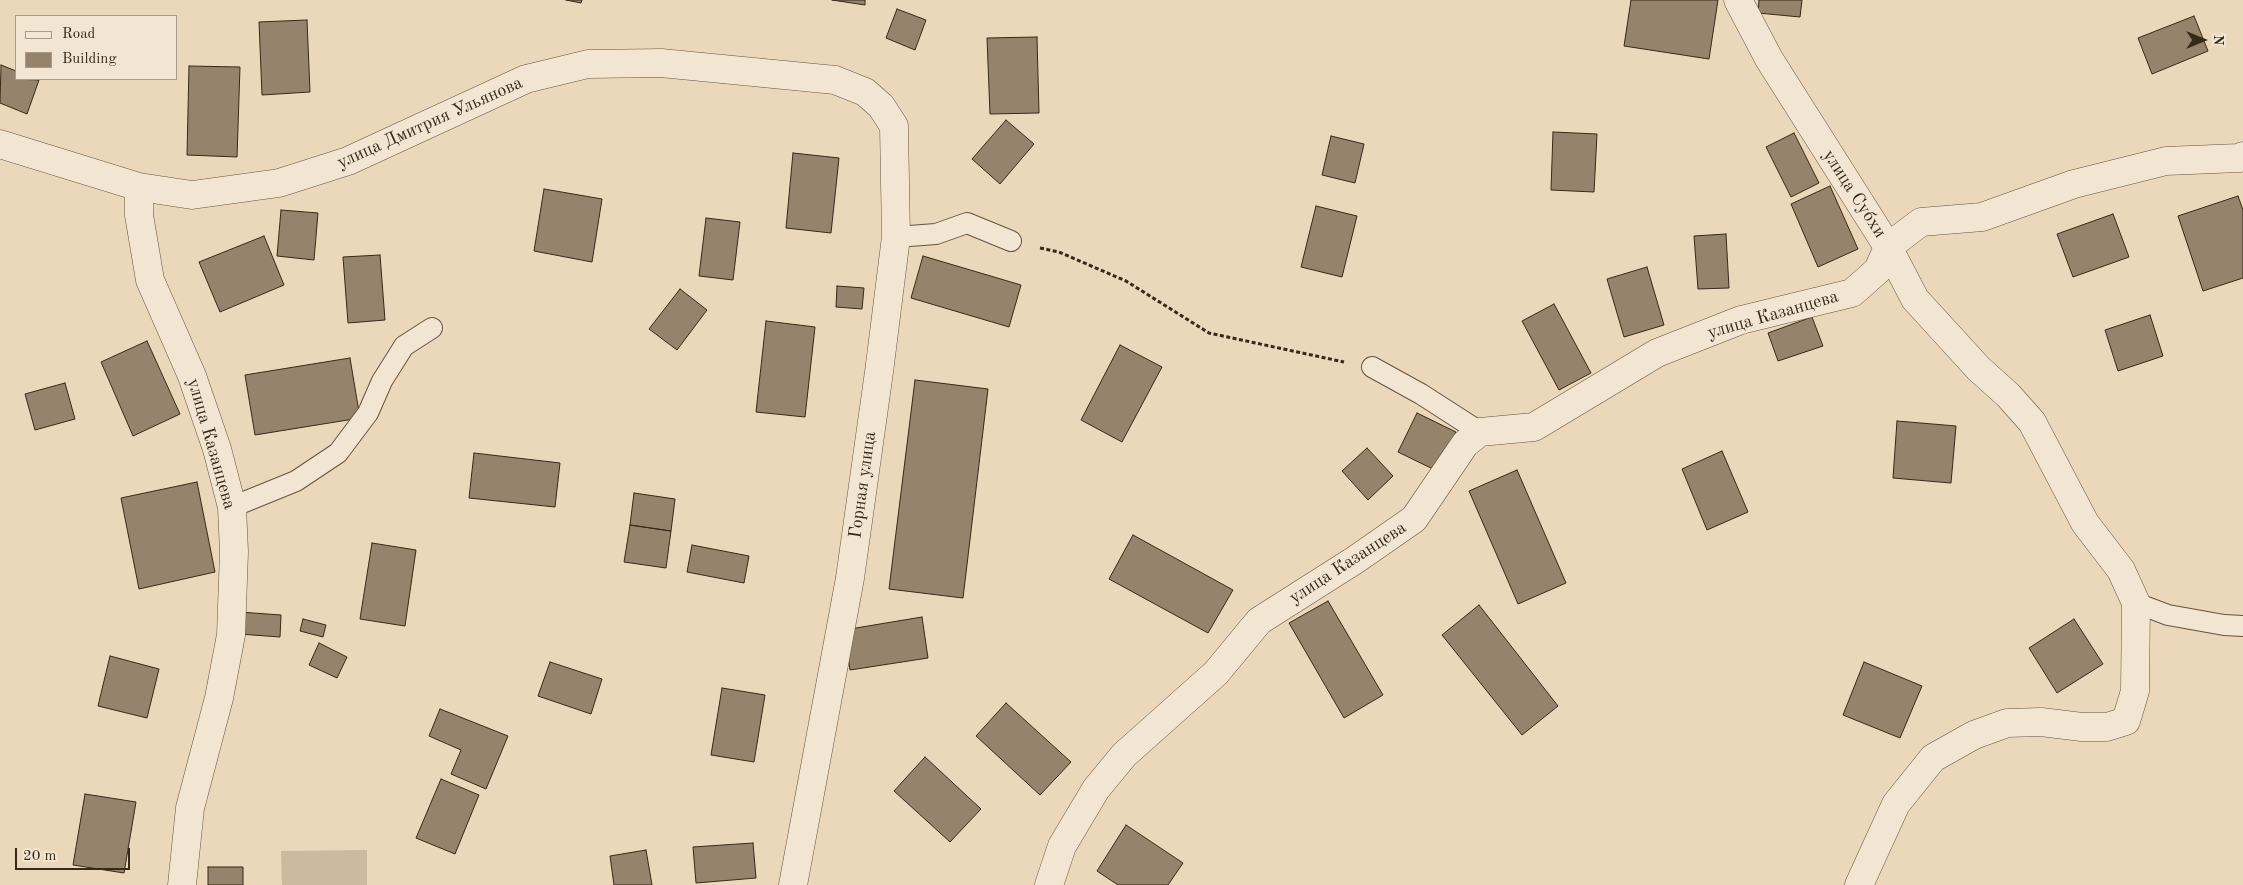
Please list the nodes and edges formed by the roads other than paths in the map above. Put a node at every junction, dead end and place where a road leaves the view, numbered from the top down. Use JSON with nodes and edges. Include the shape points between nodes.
{"nodes":[{"id":1,"x":1738,"y":0,"type":"edge"},
{"id":2,"x":865,"y":92,"type":"joint"},
{"id":3,"x":0,"y":144,"type":"edge"},
{"id":4,"x":2243,"y":156,"type":"edge"},
{"id":5,"x":139,"y":187,"type":"junction"},
{"id":6,"x":896,"y":237,"type":"junction"},
{"id":7,"x":1011,"y":240,"type":"road end"},
{"id":8,"x":1888,"y":247,"type":"junction"},
{"id":9,"x":432,"y":328,"type":"dead end"},
{"id":10,"x":1372,"y":367,"type":"road end"},
{"id":11,"x":1480,"y":432,"type":"junction"},
{"id":12,"x":232,"y":506,"type":"junction"},
{"id":13,"x":2136,"y":603,"type":"junction"},
{"id":14,"x":2243,"y":626,"type":"edge"},
{"id":15,"x":182,"y":885,"type":"edge"},
{"id":16,"x":793,"y":885,"type":"edge"},
{"id":17,"x":1049,"y":885,"type":"edge"},
{"id":18,"x":1859,"y":885,"type":"edge"}],
"edges":[{"from":1,"to":8,"type":"street","name":"улица Субхи","via":[[1774,67]]},
{"from":2,"to":5,"type":"street","name":"улица Дмитрия Ульянова","via":[[835,80],[787,74],[661,63],[588,64],[526,80],[348,161],[278,183],[192,195]]},
{"from":2,"to":6,"type":"street","name":"Горная улица","via":[[894,126]]},
{"from":3,"to":5,"type":"street","name":"улица Дмитрия Ульянова"},
{"from":4,"to":8,"type":"street","name":"улица Субхи","via":[[2166,161],[2074,184],[1982,217],[1921,222]]},
{"from":5,"to":12,"type":"street","name":"улица Казанцева","via":[[150,280],[192,376]]},
{"from":6,"to":7,"type":"lane","via":[[936,234],[967,223]]},
{"from":6,"to":16,"type":"street","name":"Горная улица","via":[[850,578]]},
{"from":8,"to":11,"type":"street","name":"улица Казанцева","via":[[1878,270],[1852,293],[1741,320],[1657,353],[1534,427]]},
{"from":8,"to":13,"type":"street","via":[[1915,299],[2032,422],[2085,523],[2121,570]]},
{"from":9,"to":12,"type":"lane","via":[[404,346],[382,381],[368,412],[338,453],[296,481]]},
{"from":10,"to":11,"type":"lane"},
{"from":11,"to":17,"type":"street","name":"улица Казанцева","via":[[1465,444],[1414,519],[1259,621],[1216,673],[1124,755],[1096,789],[1062,846]]},
{"from":12,"to":15,"type":"street","name":"улица Казанцева","via":[[231,635],[190,808]]},
{"from":13,"to":14,"type":"lane","via":[[2168,615]]},
{"from":13,"to":18,"type":"street","via":[[2135,691],[2126,720],[2107,727],[2008,723],[1974,735],[1933,758],[1896,804]]}]}
